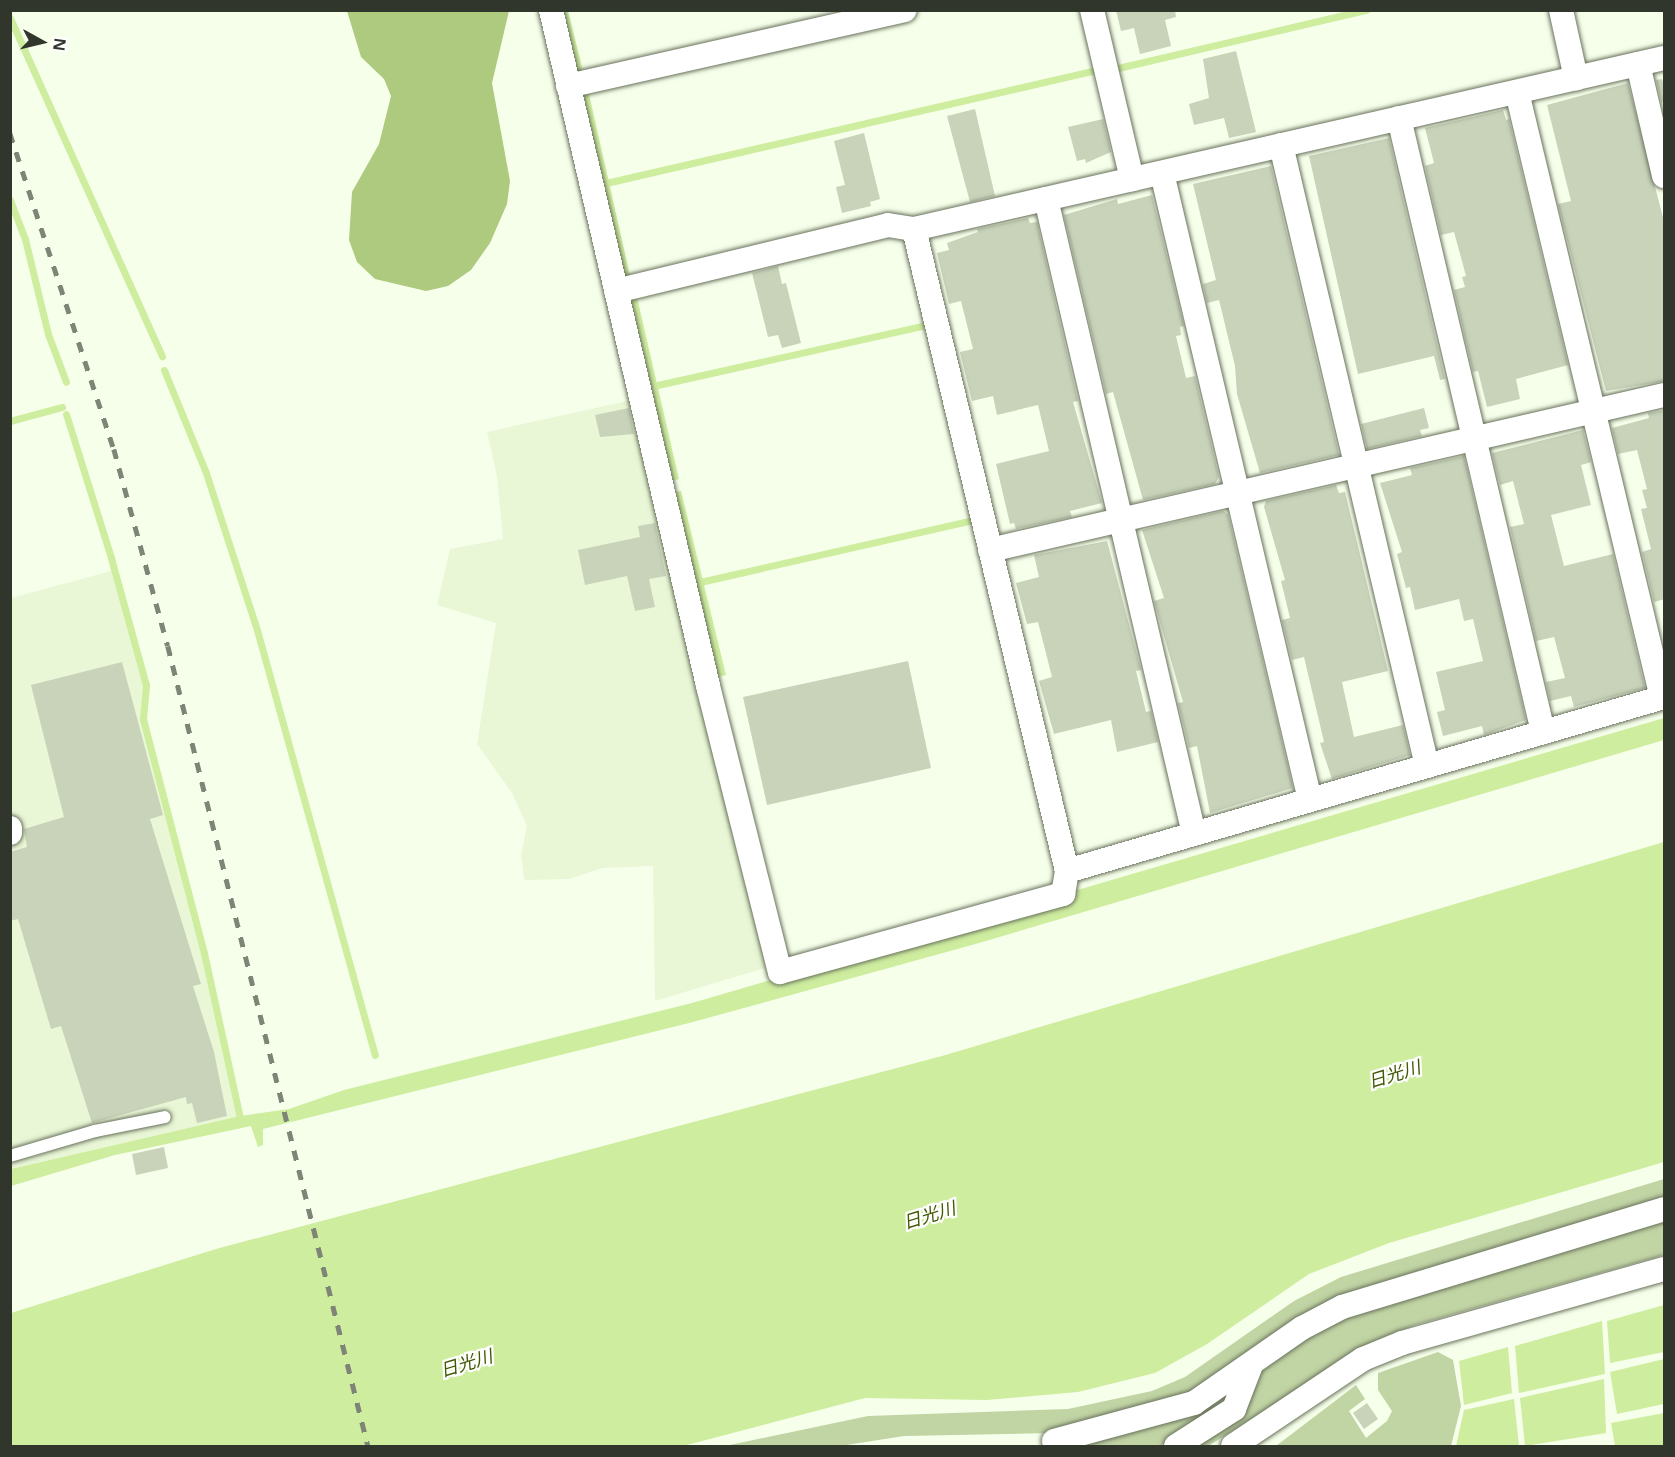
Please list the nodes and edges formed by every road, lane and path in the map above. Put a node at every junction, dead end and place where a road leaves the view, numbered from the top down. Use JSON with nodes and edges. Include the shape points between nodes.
{"nodes":[{"id":1,"x":551,"y":10,"type":"edge"},
{"id":2,"x":905,"y":10,"type":"edge"},
{"id":3,"x":1092,"y":10,"type":"edge"},
{"id":4,"x":1561,"y":10,"type":"edge"},
{"id":5,"x":1665,"y":58,"type":"edge"},
{"id":6,"x":1638,"y":64,"type":"junction"},
{"id":7,"x":1576,"y":78,"type":"junction"},
{"id":8,"x":568,"y":86,"type":"junction"},
{"id":9,"x":1517,"y":92,"type":"junction"},
{"id":10,"x":1399,"y":118,"type":"junction"},
{"id":11,"x":1281,"y":145,"type":"junction"},
{"id":12,"x":1162,"y":172,"type":"junction"},
{"id":13,"x":1665,"y":176,"type":"edge"},
{"id":14,"x":1132,"y":179,"type":"junction"},
{"id":15,"x":1046,"y":199,"type":"junction"},
{"id":16,"x":914,"y":229,"type":"junction"},
{"id":17,"x":616,"y":291,"type":"junction"},
{"id":18,"x":1665,"y":395,"type":"edge"},
{"id":19,"x":1593,"y":411,"type":"junction"},
{"id":20,"x":1474,"y":439,"type":"junction"},
{"id":21,"x":1356,"y":466,"type":"junction"},
{"id":22,"x":1238,"y":493,"type":"junction"},
{"id":23,"x":1121,"y":520,"type":"junction"},
{"id":24,"x":990,"y":550,"type":"junction"},
{"id":25,"x":1663,"y":697,"type":"edge"},
{"id":26,"x":1543,"y":732,"type":"junction"},
{"id":27,"x":1427,"y":766,"type":"junction"},
{"id":28,"x":1310,"y":800,"type":"junction"},
{"id":29,"x":10,"y":828,"type":"edge"},
{"id":30,"x":10,"y":833,"type":"edge"},
{"id":31,"x":1194,"y":834,"type":"junction"},
{"id":32,"x":1067,"y":871,"type":"junction"},
{"id":33,"x":165,"y":1117,"type":"dead end"},
{"id":34,"x":10,"y":1156,"type":"edge"},
{"id":35,"x":1665,"y":1209,"type":"edge"},
{"id":36,"x":1665,"y":1269,"type":"edge"},
{"id":37,"x":1251,"y":1365,"type":"junction"},
{"id":38,"x":1054,"y":1441,"type":"dead end"},
{"id":39,"x":1176,"y":1446,"type":"edge"},
{"id":40,"x":1233,"y":1446,"type":"edge"}],
"edges":[{"from":1,"to":8,"type":"street"},
{"from":2,"to":8,"type":"street"},
{"from":3,"to":14,"type":"street"},
{"from":4,"to":7,"type":"street"},
{"from":5,"to":6,"type":"street"},
{"from":6,"to":7,"type":"street"},
{"from":6,"to":13,"type":"street"},
{"from":7,"to":9,"type":"street"},
{"from":8,"to":17,"type":"street"},
{"from":9,"to":10,"type":"street"},
{"from":9,"to":19,"type":"street"},
{"from":10,"to":11,"type":"street"},
{"from":10,"to":20,"type":"street"},
{"from":11,"to":12,"type":"street"},
{"from":11,"to":21,"type":"street"},
{"from":12,"to":14,"type":"street"},
{"from":12,"to":22,"type":"street"},
{"from":14,"to":15,"type":"street"},
{"from":15,"to":16,"type":"street"},
{"from":15,"to":23,"type":"street"},
{"from":16,"to":17,"type":"street","via":[[888,225]]},
{"from":16,"to":24,"type":"street"},
{"from":17,"to":32,"type":"street","via":[[780,972],[1063,894]]},
{"from":18,"to":19,"type":"street"},
{"from":19,"to":20,"type":"street"},
{"from":19,"to":25,"type":"street"},
{"from":20,"to":21,"type":"street"},
{"from":20,"to":26,"type":"street"},
{"from":21,"to":22,"type":"street"},
{"from":21,"to":27,"type":"street"},
{"from":22,"to":23,"type":"street"},
{"from":22,"to":28,"type":"street"},
{"from":23,"to":24,"type":"street"},
{"from":23,"to":31,"type":"street"},
{"from":24,"to":32,"type":"street"},
{"from":25,"to":26,"type":"street"},
{"from":26,"to":27,"type":"street"},
{"from":27,"to":28,"type":"street"},
{"from":28,"to":31,"type":"street"},
{"from":29,"to":30,"type":"street"},
{"from":31,"to":32,"type":"street"},
{"from":33,"to":34,"type":"lane","via":[[95,1131]]},
{"from":35,"to":37,"type":"street","via":[[1342,1307],[1302,1328]]},
{"from":36,"to":40,"type":"street","via":[[1402,1343],[1363,1359]]},
{"from":37,"to":38,"type":"street","via":[[1194,1403]]},
{"from":37,"to":39,"type":"street","via":[[1234,1409]]}]}
